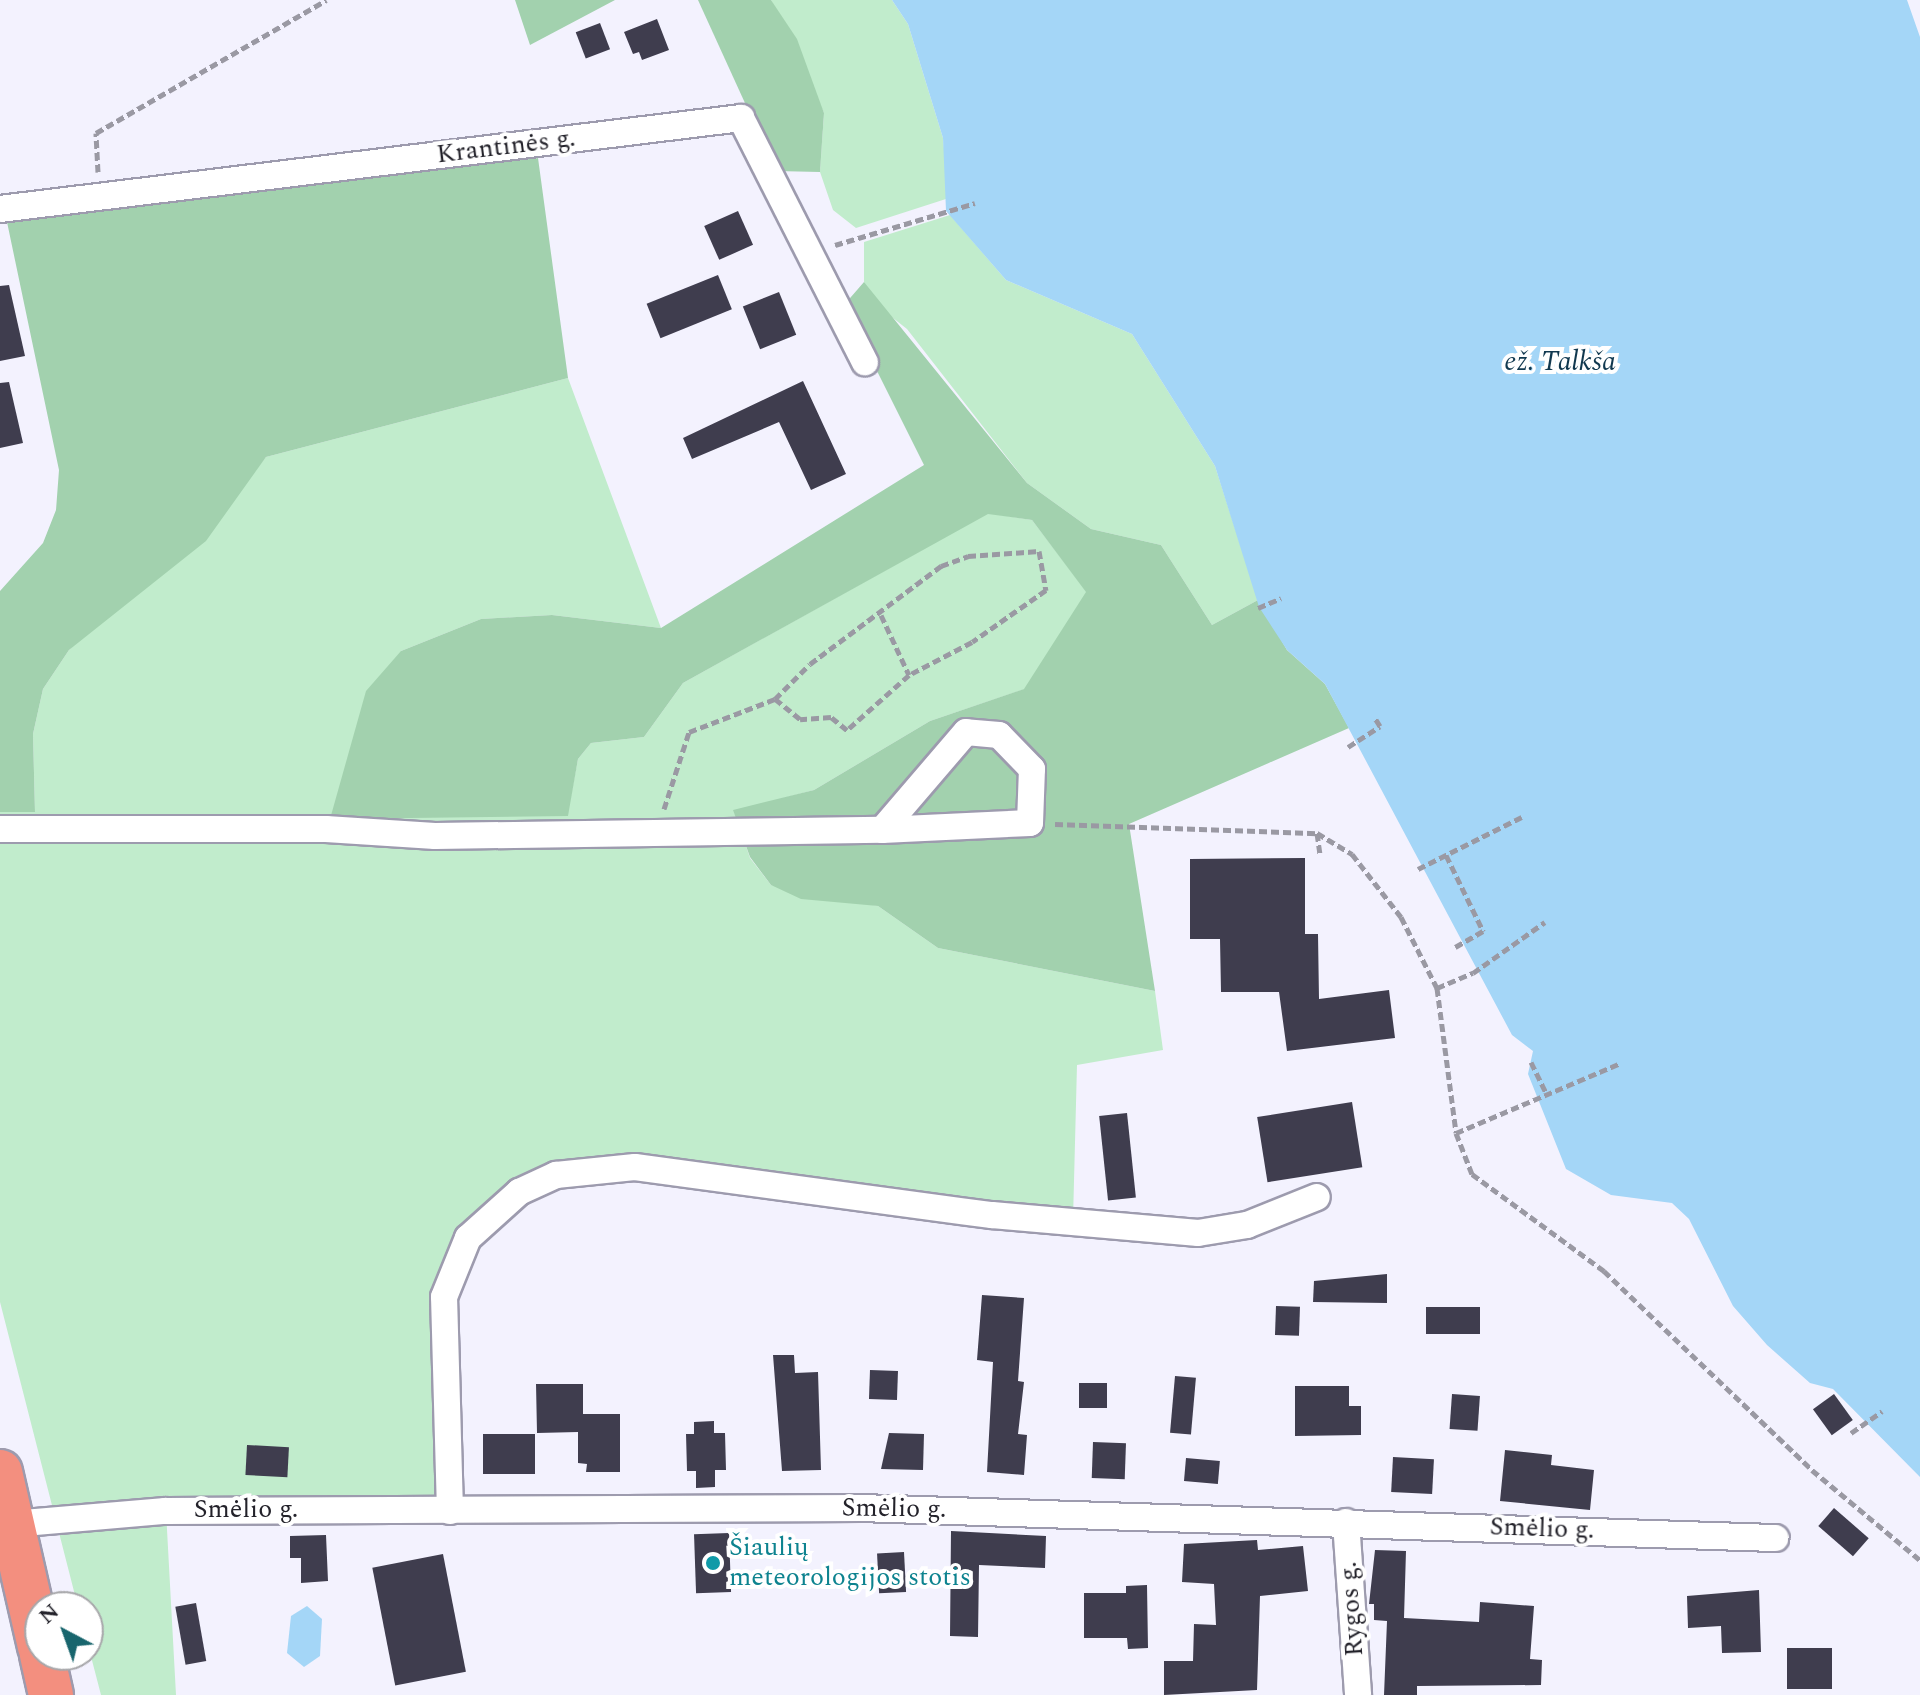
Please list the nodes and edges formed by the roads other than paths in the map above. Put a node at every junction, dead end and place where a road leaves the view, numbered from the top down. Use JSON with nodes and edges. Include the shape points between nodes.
{"nodes":[{"id":1,"x":0,"y":209,"type":"edge"},
{"id":2,"x":865,"y":362,"type":"dead end"},
{"id":3,"x":0,"y":829,"type":"edge"},
{"id":4,"x":882,"y":830,"type":"junction"},
{"id":5,"x":1317,"y":1197,"type":"dead end"},
{"id":6,"x":0,"y":1472,"type":"edge"},
{"id":7,"x":450,"y":1511,"type":"junction"},
{"id":8,"x":1346,"y":1522,"type":"junction"},
{"id":9,"x":12,"y":1524,"type":"junction"},
{"id":10,"x":1776,"y":1538,"type":"dead end"},
{"id":11,"x":27,"y":1591,"type":"edge"},
{"id":12,"x":46,"y":1671,"type":"edge"},
{"id":13,"x":51,"y":1695,"type":"edge"},
{"id":14,"x":1358,"y":1695,"type":"edge"}],
"edges":[{"from":1,"to":2,"type":"street","name":"Krantinės g.","via":[[741,118]]},
{"from":3,"to":4,"type":"street","via":[[326,829],[435,836]]},
{"from":4,"to":4,"type":"street","via":[[1030,823],[1032,769],[999,735],[966,732]]},
{"from":5,"to":7,"type":"street","via":[[1247,1225],[1198,1233],[992,1215],[635,1167],[556,1175],[519,1192],[468,1238],[444,1297]]},
{"from":6,"to":9,"type":"highway"},
{"from":7,"to":8,"type":"street","name":"Smėlio g.","via":[[860,1508]]},
{"from":7,"to":9,"type":"street","name":"Smėlio g.","via":[[165,1511]]},
{"from":8,"to":10,"type":"street","name":"Smėlio g."},
{"from":8,"to":14,"type":"street","name":"Rygos g."},
{"from":9,"to":11,"type":"highway"},
{"from":12,"to":13,"type":"highway"}]}
